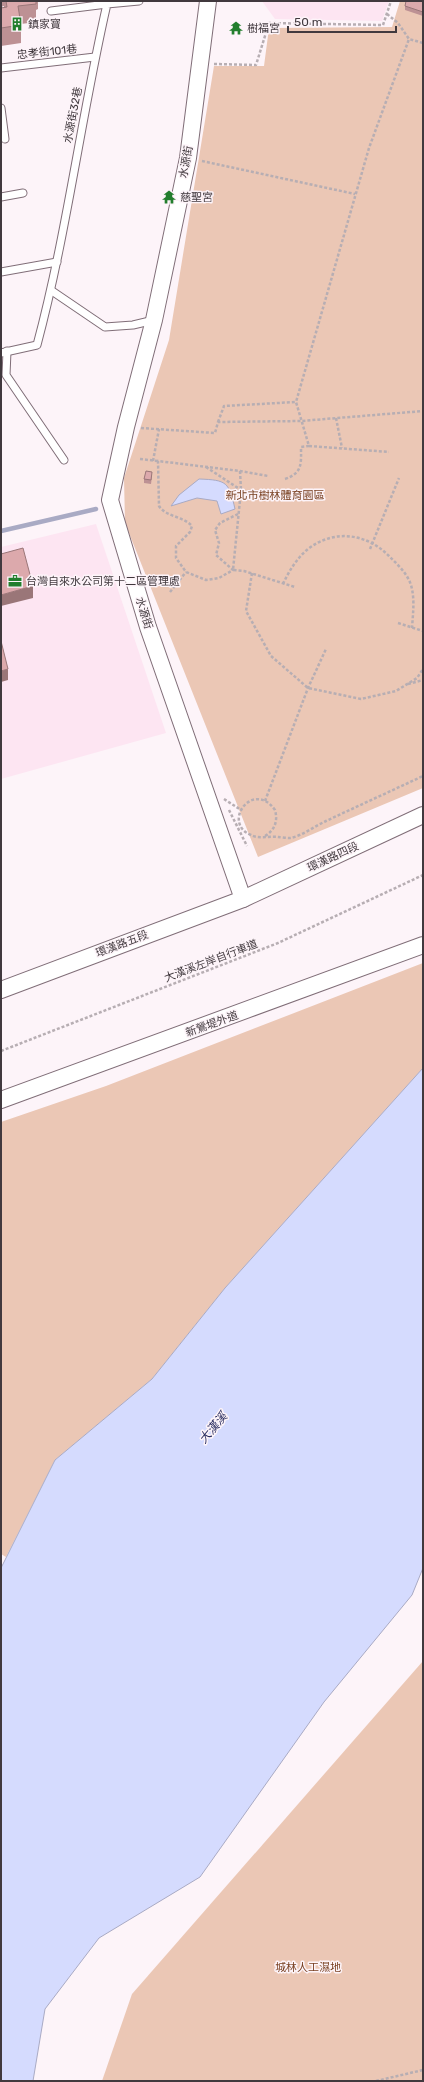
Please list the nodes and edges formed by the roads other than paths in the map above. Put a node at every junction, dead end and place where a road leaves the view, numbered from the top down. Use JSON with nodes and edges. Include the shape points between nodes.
{"nodes":[{"id":1,"x":139,"y":1,"type":"edge"},
{"id":2,"x":208,"y":1,"type":"edge"},
{"id":3,"x":107,"y":4,"type":"junction"},
{"id":4,"x":51,"y":11,"type":"dead end"},
{"id":5,"x":95,"y":58,"type":"junction"},
{"id":6,"x":1,"y":68,"type":"edge"},
{"id":7,"x":1,"y":108,"type":"edge"},
{"id":8,"x":5,"y":139,"type":"dead end"},
{"id":9,"x":23,"y":193,"type":"dead end"},
{"id":10,"x":1,"y":197,"type":"edge"},
{"id":11,"x":57,"y":262,"type":"junction"},
{"id":12,"x":1,"y":272,"type":"edge"},
{"id":13,"x":52,"y":291,"type":"junction"},
{"id":14,"x":154,"y":320,"type":"junction"},
{"id":15,"x":4,"y":352,"type":"edge"},
{"id":16,"x":64,"y":460,"type":"dead end"},
{"id":17,"x":423,"y":815,"type":"edge"},
{"id":18,"x":244,"y":899,"type":"junction"},
{"id":19,"x":423,"y":945,"type":"edge"},
{"id":20,"x":1,"y":990,"type":"edge"},
{"id":21,"x":1,"y":1100,"type":"edge"}],
"edges":[{"from":1,"to":3,"type":"lane"},
{"from":2,"to":14,"type":"street","name":"水源街","via":[[188,158]]},
{"from":3,"to":4,"type":"lane"},
{"from":3,"to":5,"type":"lane","name":"水源街32巷"},
{"from":5,"to":6,"type":"lane","name":"忠孝街101巷"},
{"from":5,"to":11,"type":"lane","name":"水源街32巷"},
{"from":7,"to":8,"type":"lane"},
{"from":9,"to":10,"type":"lane"},
{"from":11,"to":12,"type":"lane"},
{"from":11,"to":13,"type":"lane","name":"水源街32巷"},
{"from":13,"to":14,"type":"lane","via":[[105,327]]},
{"from":13,"to":15,"type":"lane","via":[[37,345]]},
{"from":14,"to":18,"type":"street","name":"水源街","via":[[110,500],[148,627]]},
{"from":15,"to":16,"type":"lane","via":[[6,375]]},
{"from":17,"to":18,"type":"street","name":"環漢路四段"},
{"from":18,"to":20,"type":"street","name":"環漢路五段"},
{"from":19,"to":21,"type":"street","name":"新鶯堤外道"}]}
